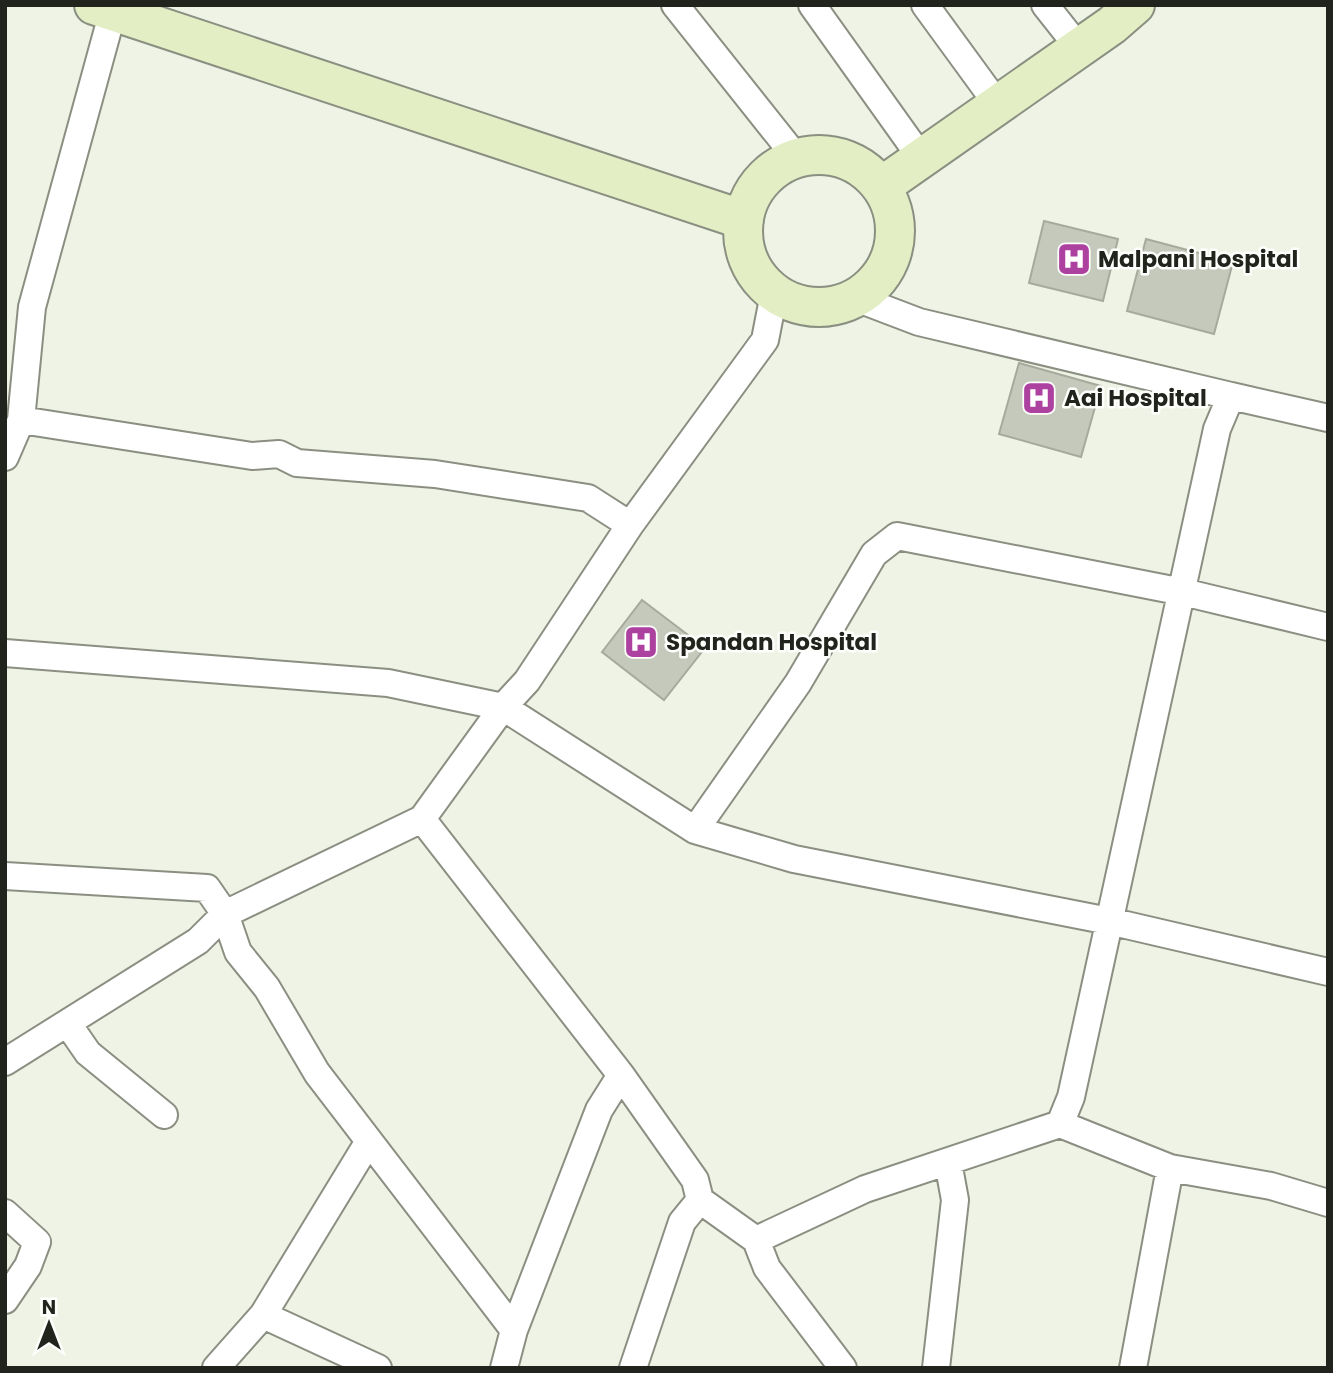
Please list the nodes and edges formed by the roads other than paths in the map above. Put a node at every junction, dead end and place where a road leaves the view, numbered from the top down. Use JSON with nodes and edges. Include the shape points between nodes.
{"nodes":[{"id":1,"x":675,"y":5,"type":"edge"},
{"id":2,"x":812,"y":5,"type":"edge"},
{"id":3,"x":925,"y":5,"type":"edge"},
{"id":4,"x":1045,"y":5,"type":"edge"},
{"id":5,"x":1135,"y":5,"type":"edge"},
{"id":6,"x":104,"y":8,"type":"edge"},
{"id":7,"x":1079,"y":48,"type":"junction"},
{"id":8,"x":998,"y":105,"type":"junction"},
{"id":9,"x":796,"y":157,"type":"junction"},
{"id":10,"x":922,"y":159,"type":"junction"},
{"id":11,"x":882,"y":187,"type":"junction"},
{"id":12,"x":744,"y":220,"type":"junction"},
{"id":13,"x":774,"y":294,"type":"junction"},
{"id":14,"x":856,"y":298,"type":"junction"},
{"id":15,"x":1231,"y":396,"type":"junction"},
{"id":16,"x":1328,"y":418,"type":"edge"},
{"id":17,"x":21,"y":420,"type":"junction"},
{"id":18,"x":5,"y":457,"type":"edge"},
{"id":19,"x":630,"y":525,"type":"junction"},
{"id":20,"x":1183,"y":592,"type":"junction"},
{"id":21,"x":1328,"y":627,"type":"edge"},
{"id":22,"x":5,"y":653,"type":"edge"},
{"id":23,"x":503,"y":707,"type":"junction"},
{"id":24,"x":422,"y":819,"type":"junction"},
{"id":25,"x":695,"y":830,"type":"junction"},
{"id":26,"x":5,"y":876,"type":"edge"},
{"id":27,"x":225,"y":914,"type":"junction"},
{"id":28,"x":1110,"y":921,"type":"junction"},
{"id":29,"x":1328,"y":972,"type":"edge"},
{"id":30,"x":68,"y":1024,"type":"junction"},
{"id":31,"x":5,"y":1062,"type":"edge"},
{"id":32,"x":621,"y":1075,"type":"junction"},
{"id":33,"x":164,"y":1115,"type":"dead end"},
{"id":34,"x":1060,"y":1124,"type":"junction"},
{"id":35,"x":369,"y":1141,"type":"junction"},
{"id":36,"x":948,"y":1162,"type":"junction"},
{"id":37,"x":1170,"y":1168,"type":"junction"},
{"id":38,"x":700,"y":1200,"type":"junction"},
{"id":39,"x":1328,"y":1203,"type":"edge"},
{"id":40,"x":5,"y":1213,"type":"edge"},
{"id":41,"x":756,"y":1240,"type":"junction"},
{"id":42,"x":5,"y":1300,"type":"edge"},
{"id":43,"x":263,"y":1315,"type":"junction"},
{"id":44,"x":514,"y":1330,"type":"junction"},
{"id":45,"x":216,"y":1368,"type":"edge"},
{"id":46,"x":378,"y":1368,"type":"edge"},
{"id":47,"x":504,"y":1368,"type":"edge"},
{"id":48,"x":633,"y":1368,"type":"edge"},
{"id":49,"x":843,"y":1368,"type":"edge"},
{"id":50,"x":936,"y":1368,"type":"edge"},
{"id":51,"x":1133,"y":1368,"type":"edge"}],
"edges":[{"from":1,"to":9,"type":"street"},
{"from":2,"to":10,"type":"street"},
{"from":3,"to":8,"type":"street"},
{"from":4,"to":7,"type":"street"},
{"from":5,"to":7,"type":"main road"},
{"from":6,"to":12,"type":"main road"},
{"from":6,"to":17,"type":"street","via":[[32,307]]},
{"from":7,"to":8,"type":"main road"},
{"from":8,"to":10,"type":"main road"},
{"from":9,"to":11,"type":"main road","via":[[847,160]]},
{"from":9,"to":12,"type":"main road","via":[[755,187]]},
{"from":10,"to":11,"type":"main road"},
{"from":11,"to":14,"type":"main road","via":[[892,209],[894,243],[881,275]]},
{"from":12,"to":13,"type":"main road","via":[[742,236],[751,269]]},
{"from":13,"to":14,"type":"main road","via":[[806,307],[840,305]]},
{"from":13,"to":19,"type":"street","via":[[765,340]]},
{"from":14,"to":15,"type":"street","via":[[919,323]]},
{"from":15,"to":16,"type":"street"},
{"from":15,"to":20,"type":"street","via":[[1217,429]]},
{"from":17,"to":18,"type":"street"},
{"from":17,"to":19,"type":"street","via":[[252,456],[279,454],[297,463],[435,474],[587,498]]},
{"from":19,"to":23,"type":"street","via":[[527,681]]},
{"from":20,"to":21,"type":"street"},
{"from":20,"to":25,"type":"street","via":[[897,536],[874,554],[798,683]]},
{"from":20,"to":28,"type":"street"},
{"from":22,"to":23,"type":"street","via":[[388,683]]},
{"from":23,"to":24,"type":"street"},
{"from":23,"to":25,"type":"street"},
{"from":24,"to":27,"type":"street"},
{"from":24,"to":32,"type":"street"},
{"from":25,"to":28,"type":"street","via":[[794,859]]},
{"from":26,"to":27,"type":"street","via":[[207,888]]},
{"from":27,"to":30,"type":"street","via":[[198,941]]},
{"from":27,"to":35,"type":"street","via":[[238,952],[267,988],[317,1073]]},
{"from":28,"to":29,"type":"street"},
{"from":28,"to":34,"type":"street","via":[[1072,1097]]},
{"from":30,"to":31,"type":"street"},
{"from":30,"to":33,"type":"street","via":[[88,1053]]},
{"from":32,"to":38,"type":"street","via":[[695,1180]]},
{"from":32,"to":44,"type":"street","via":[[599,1110]]},
{"from":34,"to":36,"type":"street"},
{"from":34,"to":37,"type":"street"},
{"from":35,"to":43,"type":"street"},
{"from":35,"to":44,"type":"street"},
{"from":36,"to":41,"type":"street","via":[[865,1189]]},
{"from":36,"to":50,"type":"street","via":[[955,1200]]},
{"from":37,"to":39,"type":"street","via":[[1271,1186]]},
{"from":37,"to":51,"type":"street"},
{"from":38,"to":41,"type":"street"},
{"from":38,"to":48,"type":"street","via":[[682,1222]]},
{"from":40,"to":42,"type":"street","via":[[37,1242],[28,1266]]},
{"from":41,"to":49,"type":"street","via":[[767,1268]]},
{"from":43,"to":45,"type":"street"},
{"from":43,"to":46,"type":"street"},
{"from":44,"to":47,"type":"street"}]}
